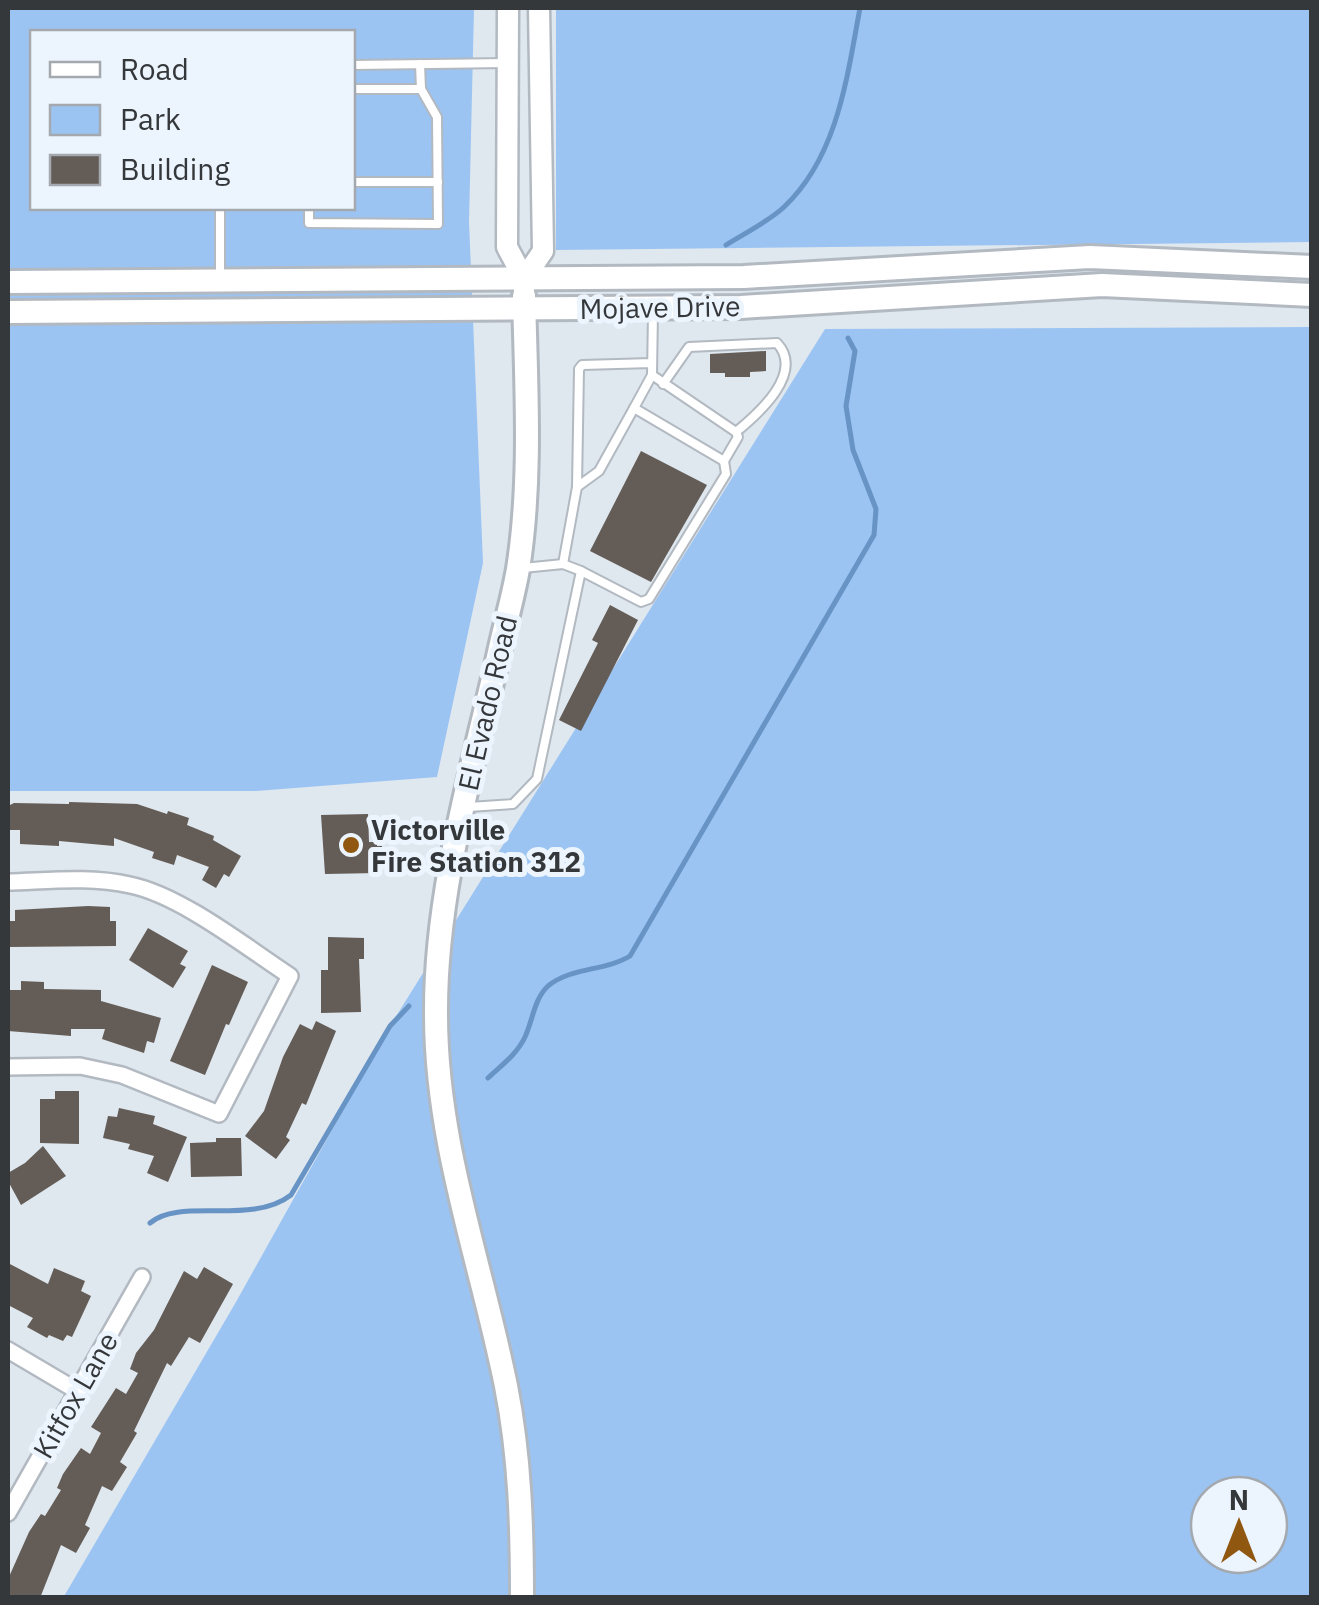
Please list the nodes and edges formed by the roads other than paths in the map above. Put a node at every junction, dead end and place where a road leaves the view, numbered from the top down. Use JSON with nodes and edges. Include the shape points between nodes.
{"nodes":[{"id":1,"x":508,"y":8,"type":"edge"},
{"id":2,"x":540,"y":8,"type":"edge"},
{"id":3,"x":508,"y":63,"type":"junction"},
{"id":4,"x":420,"y":64,"type":"junction"},
{"id":5,"x":355,"y":65,"type":"edge"},
{"id":6,"x":355,"y":89,"type":"edge"},
{"id":7,"x":421,"y":90,"type":"junction"},
{"id":8,"x":438,"y":182,"type":"junction"},
{"id":9,"x":358,"y":184,"type":"edge"},
{"id":10,"x":220,"y":210,"type":"edge"},
{"id":11,"x":309,"y":210,"type":"edge"},
{"id":12,"x":1312,"y":267,"type":"edge"},
{"id":13,"x":220,"y":280,"type":"junction"},
{"id":14,"x":8,"y":282,"type":"edge"},
{"id":15,"x":524,"y":294,"type":"junction"},
{"id":16,"x":1312,"y":295,"type":"edge"},
{"id":17,"x":652,"y":308,"type":"junction"},
{"id":18,"x":220,"y":310,"type":"junction"},
{"id":19,"x":8,"y":312,"type":"edge"},
{"id":20,"x":652,"y":363,"type":"junction"},
{"id":21,"x":652,"y":375,"type":"junction"},
{"id":22,"x":663,"y":384,"type":"junction"},
{"id":23,"x":634,"y":408,"type":"junction"},
{"id":24,"x":736,"y":432,"type":"junction"},
{"id":25,"x":724,"y":460,"type":"junction"},
{"id":26,"x":577,"y":488,"type":"junction"},
{"id":27,"x":563,"y":564,"type":"junction"},
{"id":28,"x":518,"y":568,"type":"junction"},
{"id":29,"x":580,"y":572,"type":"junction"},
{"id":30,"x":463,"y":807,"type":"junction"},
{"id":31,"x":8,"y":882,"type":"edge"},
{"id":32,"x":8,"y":1068,"type":"edge"},
{"id":33,"x":142,"y":1276,"type":"dead end"},
{"id":34,"x":8,"y":1350,"type":"edge"},
{"id":35,"x":79,"y":1392,"type":"junction"},
{"id":36,"x":8,"y":1513,"type":"edge"},
{"id":37,"x":522,"y":1598,"type":"edge"}],
"edges":[{"from":1,"to":3,"type":"street","name":"El Evado Road"},
{"from":2,"to":15,"type":"street","name":"El Evado Road","via":[[544,251]]},
{"from":3,"to":4,"type":"lane"},
{"from":3,"to":15,"type":"street","name":"El Evado Road","via":[[507,247]]},
{"from":4,"to":5,"type":"lane"},
{"from":4,"to":7,"type":"lane"},
{"from":6,"to":7,"type":"lane"},
{"from":7,"to":8,"type":"lane","via":[[436,116]]},
{"from":8,"to":9,"type":"lane"},
{"from":8,"to":11,"type":"lane","via":[[438,224],[338,218],[309,223]]},
{"from":10,"to":13,"type":"lane"},
{"from":12,"to":15,"type":"main road","name":"Mojave Drive","via":[[1106,257]]},
{"from":13,"to":14,"type":"main road","name":"Mojave Drive"},
{"from":13,"to":15,"type":"main road","name":"Mojave Drive"},
{"from":13,"to":18,"type":"main road"},
{"from":15,"to":17,"type":"main road","name":"Mojave Drive"},
{"from":15,"to":18,"type":"main road","name":"Mojave Drive"},
{"from":15,"to":28,"type":"main road","name":"El Evado Road"},
{"from":16,"to":17,"type":"main road","name":"Mojave Drive","via":[[1102,285]]},
{"from":17,"to":20,"type":"lane"},
{"from":18,"to":19,"type":"main road","name":"Mojave Drive"},
{"from":20,"to":21,"type":"lane"},
{"from":20,"to":26,"type":"lane","via":[[579,369]]},
{"from":21,"to":22,"type":"lane"},
{"from":21,"to":23,"type":"lane"},
{"from":22,"to":24,"type":"lane"},
{"from":22,"to":24,"type":"lane","via":[[689,347],[777,344],[784,353],[783,376],[762,410]]},
{"from":23,"to":25,"type":"lane"},
{"from":23,"to":26,"type":"lane","via":[[599,472]]},
{"from":24,"to":25,"type":"lane"},
{"from":25,"to":29,"type":"lane","via":[[726,474],[650,599],[641,602]]},
{"from":26,"to":27,"type":"lane"},
{"from":27,"to":28,"type":"lane"},
{"from":27,"to":29,"type":"lane"},
{"from":28,"to":30,"type":"main road","name":"El Evado Road"},
{"from":29,"to":30,"type":"lane","via":[[536,779],[513,804]]},
{"from":30,"to":37,"type":"main road","name":"El Evado Road","via":[[436,970],[439,1081],[516,1447]]},
{"from":31,"to":32,"type":"street","via":[[132,885],[162,895],[290,976],[219,1114],[122,1075],[80,1066]]},
{"from":33,"to":35,"type":"street","name":"Kitfox Lane"},
{"from":34,"to":35,"type":"street"},
{"from":35,"to":36,"type":"street","name":"Kitfox Lane"}]}
